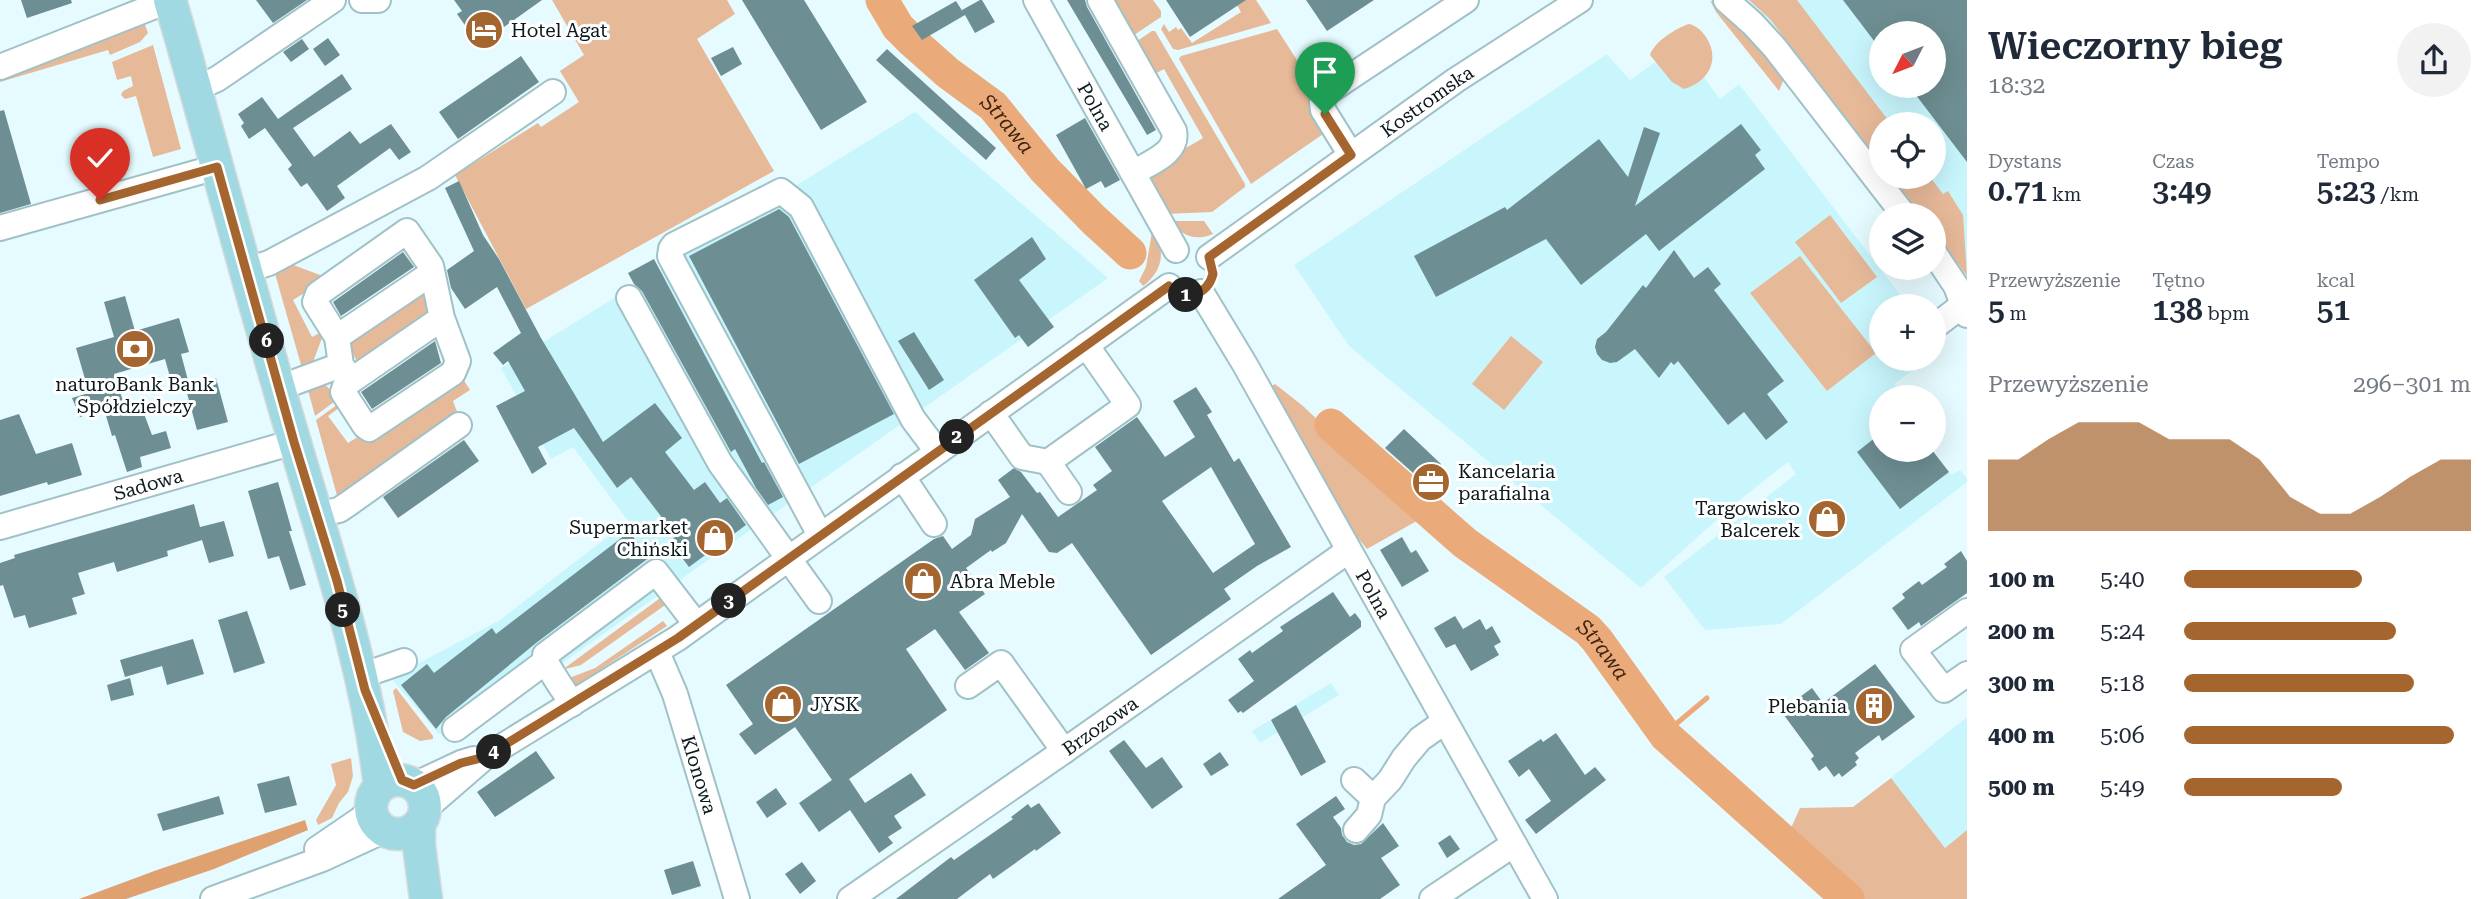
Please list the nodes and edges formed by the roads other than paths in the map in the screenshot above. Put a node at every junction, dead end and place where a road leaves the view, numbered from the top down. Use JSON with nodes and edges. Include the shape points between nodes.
{"nodes":[{"id":1,"x":170,"y":0,"type":"edge"},
{"id":2,"x":333,"y":0,"type":"edge"},
{"id":3,"x":362,"y":0,"type":"edge"},
{"id":4,"x":378,"y":0,"type":"edge"},
{"id":5,"x":1036,"y":0,"type":"edge"},
{"id":6,"x":1100,"y":0,"type":"edge"},
{"id":7,"x":1466,"y":0,"type":"edge"},
{"id":8,"x":1580,"y":0,"type":"edge"},
{"id":9,"x":1726,"y":0,"type":"edge"},
{"id":10,"x":1435,"y":8,"type":"edge"},
{"id":11,"x":0,"y":67,"type":"edge"},
{"id":12,"x":195,"y":89,"type":"junction"},
{"id":13,"x":553,"y":92,"type":"dead end"},
{"id":14,"x":1351,"y":155,"type":"junction"},
{"id":15,"x":217,"y":167,"type":"junction"},
{"id":16,"x":1133,"y":173,"type":"junction"},
{"id":17,"x":1895,"y":203,"type":"edge"},
{"id":18,"x":0,"y":228,"type":"edge"},
{"id":19,"x":1176,"y":250,"type":"junction"},
{"id":20,"x":1209,"y":257,"type":"junction"},
{"id":21,"x":247,"y":270,"type":"junction"},
{"id":22,"x":1946,"y":271,"type":"edge"},
{"id":23,"x":432,"y":273,"type":"junction"},
{"id":24,"x":1169,"y":286,"type":"junction"},
{"id":25,"x":1201,"y":292,"type":"junction"},
{"id":26,"x":629,"y":298,"type":"dead end"},
{"id":27,"x":1965,"y":309,"type":"edge"},
{"id":28,"x":442,"y":318,"type":"junction"},
{"id":29,"x":1946,"y":320,"type":"edge"},
{"id":30,"x":337,"y":337,"type":"junction"},
{"id":31,"x":1086,"y":345,"type":"junction"},
{"id":32,"x":347,"y":372,"type":"junction"},
{"id":33,"x":279,"y":388,"type":"junction"},
{"id":34,"x":992,"y":413,"type":"junction"},
{"id":35,"x":459,"y":425,"type":"dead end"},
{"id":36,"x":294,"y":442,"type":"junction"},
{"id":37,"x":937,"y":451,"type":"junction"},
{"id":38,"x":1048,"y":463,"type":"junction"},
{"id":39,"x":902,"y":476,"type":"junction"},
{"id":40,"x":1069,"y":492,"type":"dead end"},
{"id":41,"x":315,"y":514,"type":"junction"},
{"id":42,"x":934,"y":524,"type":"dead end"},
{"id":43,"x":0,"y":527,"type":"edge"},
{"id":44,"x":820,"y":535,"type":"junction"},
{"id":45,"x":1348,"y":551,"type":"junction"},
{"id":46,"x":789,"y":557,"type":"junction"},
{"id":47,"x":819,"y":601,"type":"dead end"},
{"id":48,"x":1967,"y":611,"type":"edge"},
{"id":49,"x":696,"y":624,"type":"junction"},
{"id":50,"x":657,"y":652,"type":"junction"},
{"id":51,"x":404,"y":661,"type":"dead end"},
{"id":52,"x":545,"y":662,"type":"junction"},
{"id":53,"x":1967,"y":674,"type":"edge"},
{"id":54,"x":363,"y":683,"type":"junction"},
{"id":55,"x":968,"y":687,"type":"dead end"},
{"id":56,"x":572,"y":704,"type":"junction"},
{"id":57,"x":1444,"y":722,"type":"junction"},
{"id":58,"x":455,"y":729,"type":"dead end"},
{"id":59,"x":1064,"y":751,"type":"junction"},
{"id":60,"x":1354,"y":780,"type":"dead end"},
{"id":61,"x":1373,"y":798,"type":"junction"},
{"id":62,"x":399,"y":807,"type":"junction"},
{"id":63,"x":1356,"y":830,"type":"dead end"},
{"id":64,"x":1514,"y":844,"type":"junction"},
{"id":65,"x":213,"y":899,"type":"edge"},
{"id":66,"x":424,"y":899,"type":"edge"},
{"id":67,"x":737,"y":899,"type":"edge"},
{"id":68,"x":850,"y":899,"type":"edge"},
{"id":69,"x":1432,"y":899,"type":"edge"},
{"id":70,"x":1545,"y":899,"type":"edge"}],
"edges":[{"from":1,"to":11,"type":"street"},
{"from":1,"to":12,"type":"main road"},
{"from":2,"to":12,"type":"street","via":[[217,79]]},
{"from":3,"to":4,"type":"street"},
{"from":5,"to":16,"type":"street","name":"Polna"},
{"from":6,"to":16,"type":"street","via":[[1176,139],[1165,154]]},
{"from":7,"to":10,"type":"street"},
{"from":8,"to":14,"type":"street","name":"Kostromska"},
{"from":9,"to":17,"type":"street","via":[[1775,48]]},
{"from":10,"to":14,"type":"street","via":[[1326,93],[1323,110]]},
{"from":12,"to":15,"type":"main road"},
{"from":13,"to":21,"type":"street","via":[[428,178],[269,263]]},
{"from":14,"to":20,"type":"street","name":"Kostromska"},
{"from":15,"to":18,"type":"street"},
{"from":15,"to":21,"type":"main road"},
{"from":16,"to":19,"type":"street","name":"Polna"},
{"from":19,"to":20,"type":"street","via":[[1194,247]]},
{"from":19,"to":24,"type":"street","via":[[1164,266]]},
{"from":20,"to":25,"type":"street","via":[[1213,274]]},
{"from":21,"to":33,"type":"main road"},
{"from":22,"to":27,"type":"street"},
{"from":23,"to":28,"type":"street"},
{"from":23,"to":30,"type":"street"},
{"from":23,"to":30,"type":"street","via":[[407,231],[316,297]]},
{"from":24,"to":25,"type":"street","via":[[1182,294]]},
{"from":24,"to":31,"type":"street"},
{"from":25,"to":45,"type":"street","name":"Polna"},
{"from":26,"to":46,"type":"street","via":[[720,463]]},
{"from":27,"to":29,"type":"street"},
{"from":28,"to":32,"type":"street"},
{"from":28,"to":32,"type":"street","via":[[458,361],[455,370],[372,429],[366,428],[345,397]]},
{"from":30,"to":32,"type":"street"},
{"from":31,"to":34,"type":"street"},
{"from":31,"to":38,"type":"street","via":[[1128,405]]},
{"from":32,"to":33,"type":"street"},
{"from":33,"to":36,"type":"main road"},
{"from":34,"to":37,"type":"street"},
{"from":34,"to":38,"type":"street","via":[[1022,457]]},
{"from":35,"to":41,"type":"street","via":[[339,510]]},
{"from":36,"to":41,"type":"main road"},
{"from":36,"to":43,"type":"street","name":"Sadowa"},
{"from":37,"to":39,"type":"street"},
{"from":37,"to":44,"type":"street","via":[[913,419],[801,207],[781,191],[674,245],[670,256]]},
{"from":38,"to":40,"type":"street"},
{"from":39,"to":42,"type":"street"},
{"from":39,"to":44,"type":"street"},
{"from":41,"to":54,"type":"main road"},
{"from":44,"to":46,"type":"street"},
{"from":45,"to":57,"type":"street","name":"Polna"},
{"from":45,"to":59,"type":"street","name":"Brzozowa"},
{"from":46,"to":47,"type":"street"},
{"from":46,"to":49,"type":"street"},
{"from":48,"to":53,"type":"street","via":[[1913,650],[1944,690]]},
{"from":49,"to":50,"type":"street"},
{"from":49,"to":52,"type":"street","via":[[656,572],[545,655]]},
{"from":50,"to":56,"type":"street"},
{"from":50,"to":67,"type":"street","name":"Klonowa","via":[[675,694]]},
{"from":51,"to":54,"type":"street"},
{"from":52,"to":56,"type":"street"},
{"from":52,"to":58,"type":"street"},
{"from":54,"to":62,"type":"main road"},
{"from":55,"to":59,"type":"street","via":[[1001,663]]},
{"from":56,"to":62,"type":"street"},
{"from":57,"to":61,"type":"street","via":[[1420,739]]},
{"from":57,"to":64,"type":"street","name":"Polna"},
{"from":59,"to":68,"type":"street","name":"Brzozowa"},
{"from":60,"to":61,"type":"street"},
{"from":61,"to":63,"type":"street","via":[[1369,815]]},
{"from":62,"to":65,"type":"street","via":[[322,859]]},
{"from":62,"to":66,"type":"main road"},
{"from":64,"to":69,"type":"street"},
{"from":64,"to":70,"type":"street","name":"Polna"}]}
